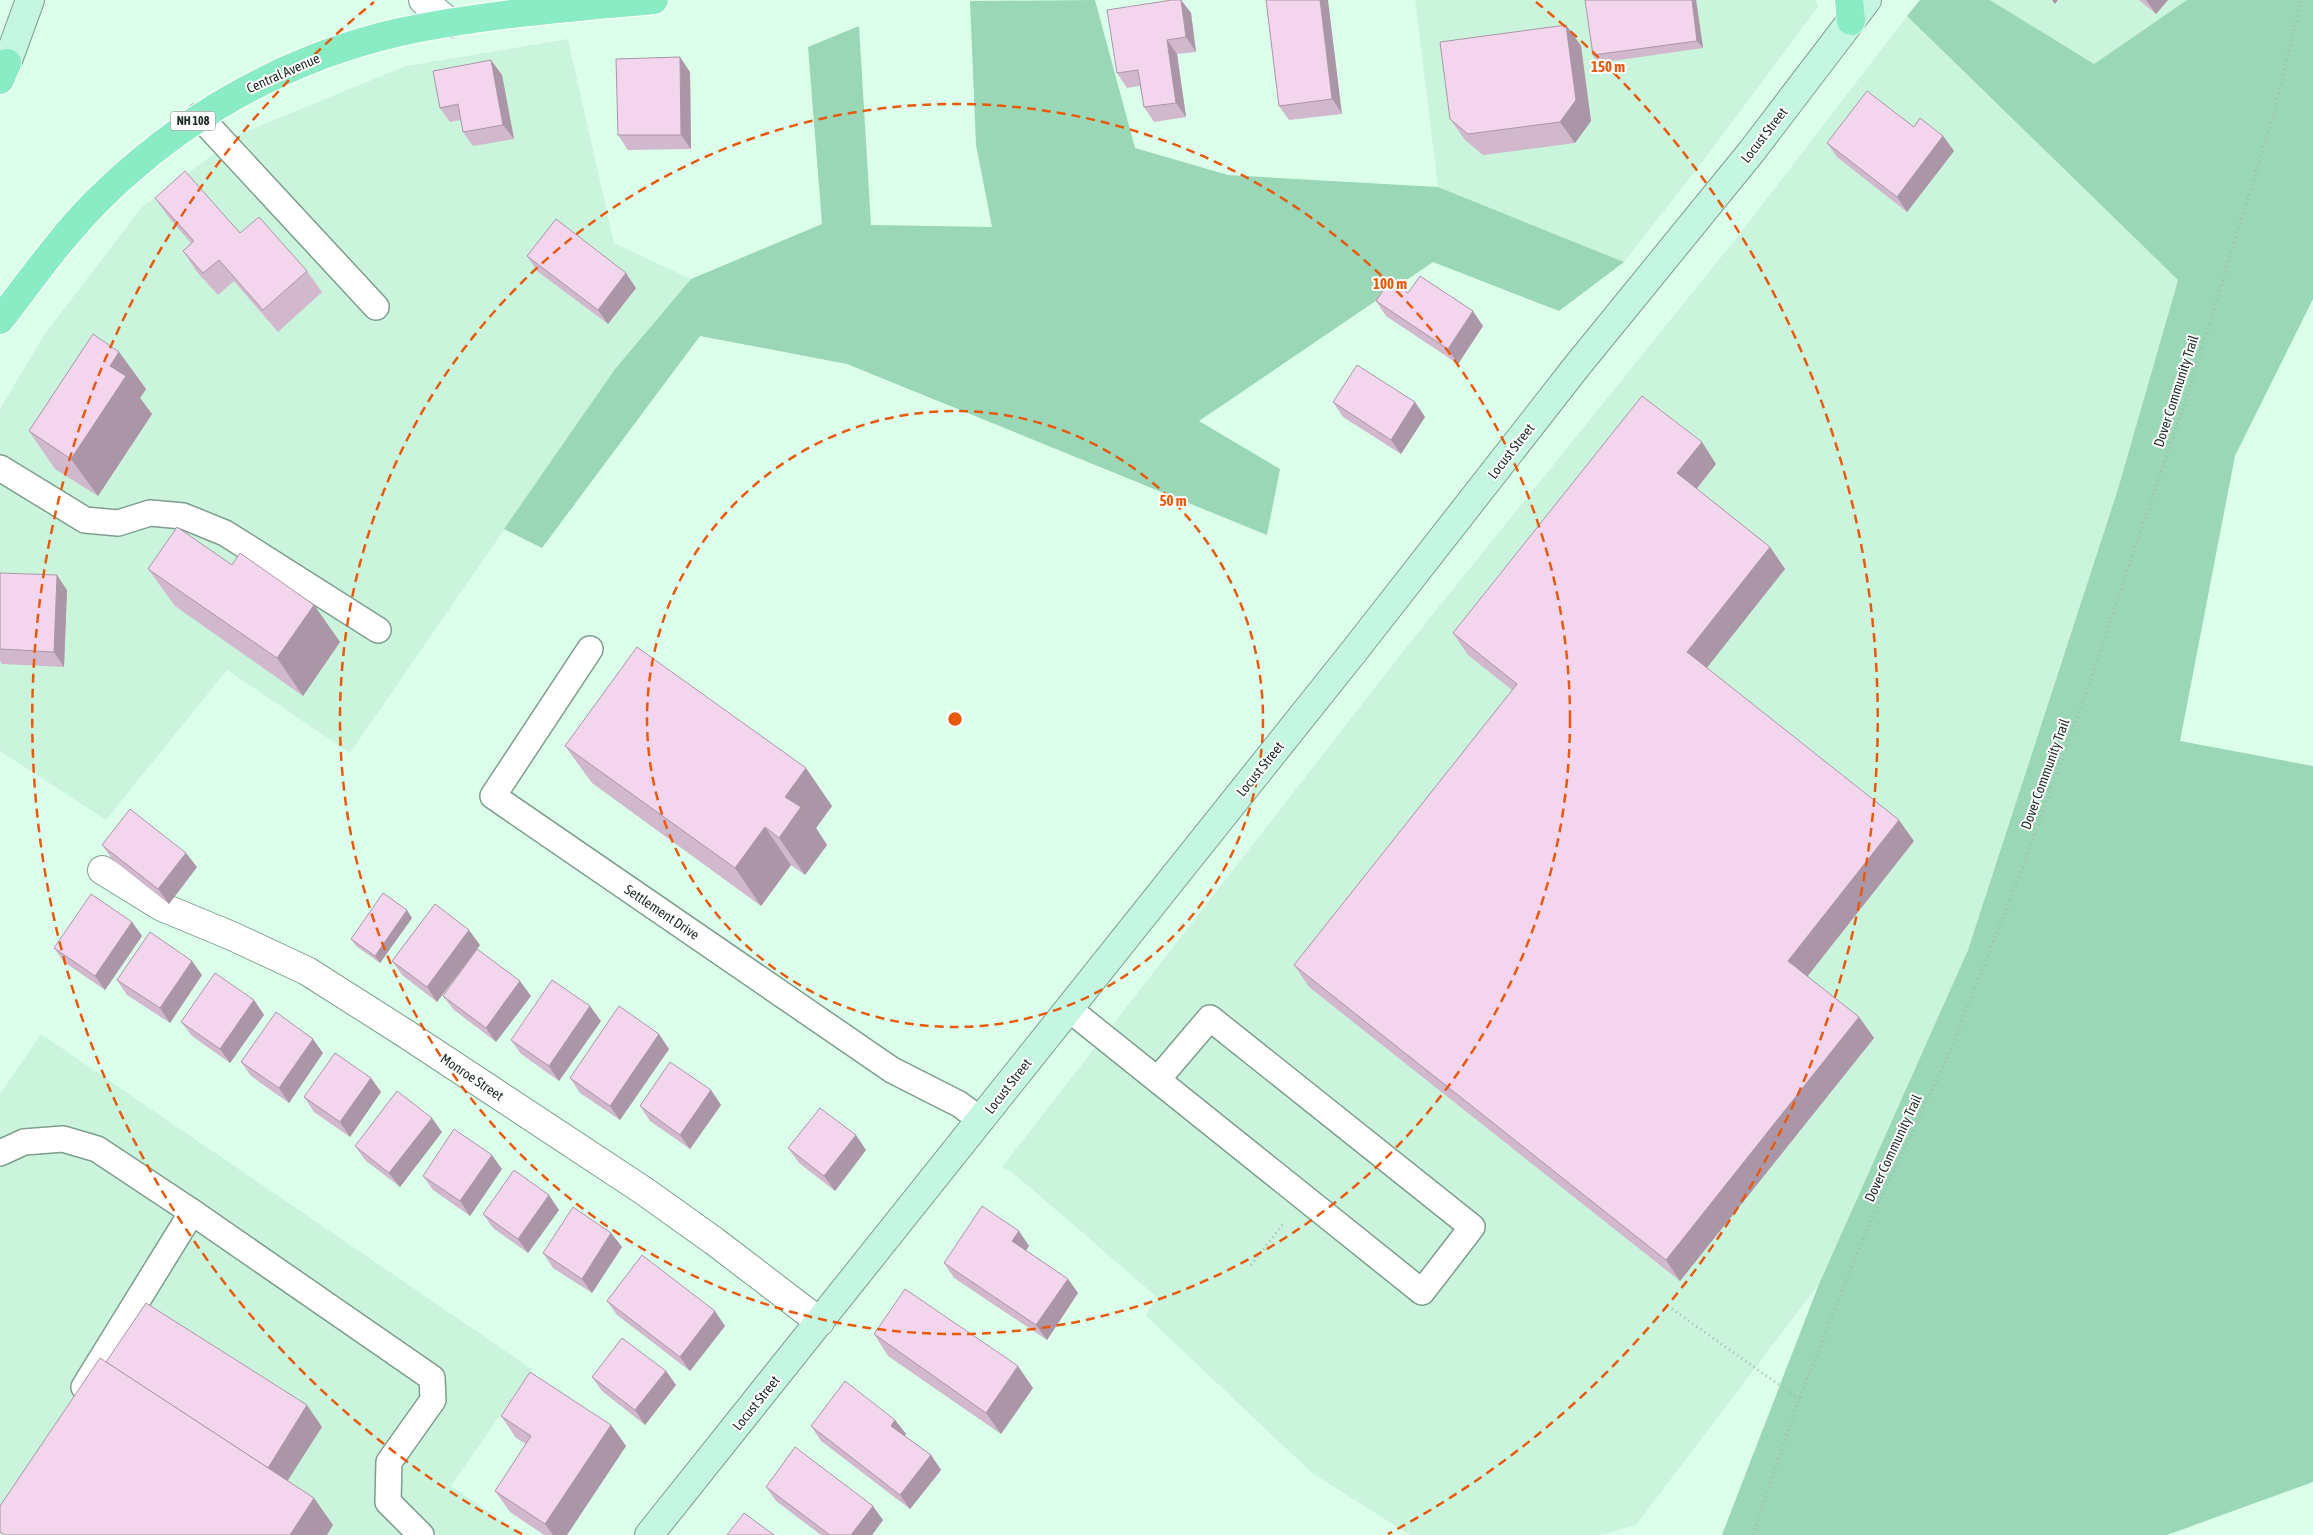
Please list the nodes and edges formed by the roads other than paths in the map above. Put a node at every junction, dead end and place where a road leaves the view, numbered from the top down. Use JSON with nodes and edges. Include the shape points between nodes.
{"nodes":[{"id":1,"x":30,"y":0,"type":"edge"},
{"id":2,"x":423,"y":0,"type":"edge"},
{"id":3,"x":654,"y":0,"type":"edge"},
{"id":4,"x":1856,"y":7,"type":"edge"},
{"id":5,"x":450,"y":23,"type":"junction"},
{"id":6,"x":2,"y":68,"type":"edge"},
{"id":7,"x":199,"y":116,"type":"junction"},
{"id":8,"x":376,"y":307,"type":"dead end"},
{"id":9,"x":0,"y":320,"type":"edge"},
{"id":10,"x":0,"y":468,"type":"edge"},
{"id":11,"x":378,"y":630,"type":"dead end"},
{"id":12,"x":590,"y":649,"type":"dead end"},
{"id":13,"x":102,"y":870,"type":"dead end"},
{"id":14,"x":1069,"y":1009,"type":"junction"},
{"id":15,"x":1158,"y":1079,"type":"junction"},
{"id":16,"x":981,"y":1120,"type":"junction"},
{"id":17,"x":0,"y":1153,"type":"edge"},
{"id":18,"x":192,"y":1212,"type":"junction"},
{"id":19,"x":820,"y":1322,"type":"junction"},
{"id":20,"x":70,"y":1410,"type":"edge"},
{"id":21,"x":421,"y":1535,"type":"edge"},
{"id":22,"x":649,"y":1535,"type":"edge"}],
"edges":[{"from":1,"to":6,"type":"street"},
{"from":2,"to":5,"type":"street"},
{"from":3,"to":5,"type":"main road","name":"Central Avenue","number":"NH 108","via":[[513,13]]},
{"from":4,"to":14,"type":"street","name":"Locust Street","via":[[1752,151],[1577,366]]},
{"from":5,"to":7,"type":"main road","name":"Central Avenue","number":"NH 108","via":[[344,48],[240,92]]},
{"from":7,"to":8,"type":"lane"},
{"from":7,"to":9,"type":"main road","name":"Central Avenue","number":"NH 108","via":[[142,159],[96,202]]},
{"from":10,"to":11,"type":"lane","via":[[85,520],[118,523],[150,513],[182,516],[225,533]]},
{"from":12,"to":16,"type":"lane","name":"Settlement Drive","via":[[493,796],[892,1070],[960,1104]]},
{"from":13,"to":19,"type":"street","name":"Monroe Street","via":[[162,907],[307,971],[339,991],[644,1191]]},
{"from":14,"to":15,"type":"lane"},
{"from":14,"to":16,"type":"street","name":"Locust Street"},
{"from":15,"to":15,"type":"lane","via":[[1422,1292],[1472,1227],[1210,1018]]},
{"from":16,"to":19,"type":"street","name":"Locust Street"},
{"from":17,"to":18,"type":"lane","via":[[24,1142],[63,1139],[98,1149]]},
{"from":18,"to":20,"type":"lane"},
{"from":18,"to":21,"type":"lane","via":[[432,1378],[434,1400],[389,1462],[388,1502]]},
{"from":19,"to":22,"type":"street","name":"Locust Street"}]}
